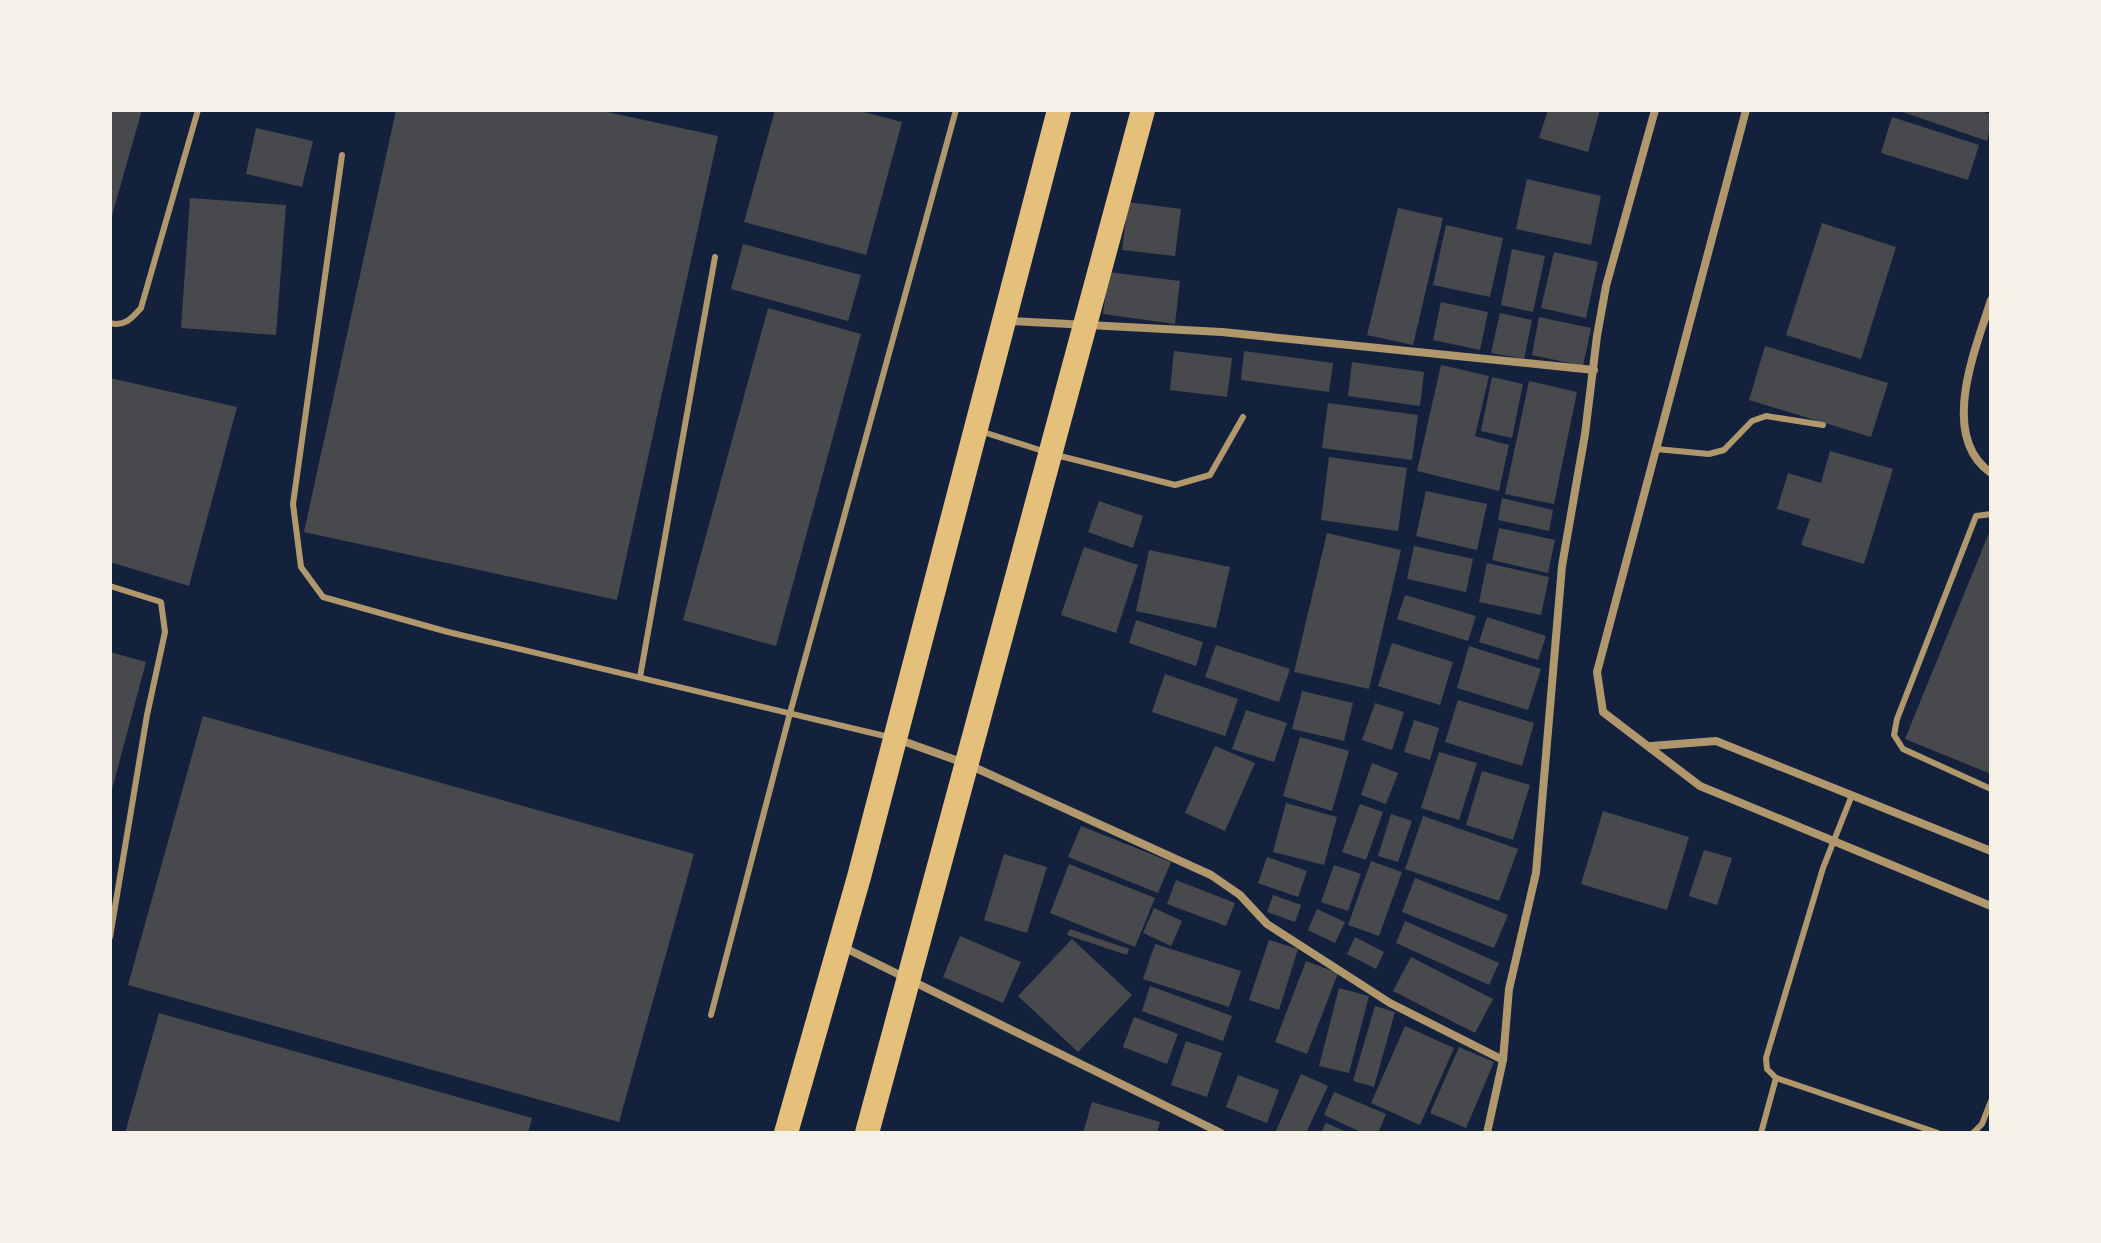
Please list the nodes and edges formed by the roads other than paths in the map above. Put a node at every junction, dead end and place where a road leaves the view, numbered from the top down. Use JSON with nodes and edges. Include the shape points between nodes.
{"nodes":[{"id":1,"x":198,"y":110,"type":"edge"},
{"id":2,"x":956,"y":110,"type":"edge"},
{"id":3,"x":1059,"y":110,"type":"edge"},
{"id":4,"x":1143,"y":110,"type":"edge"},
{"id":5,"x":1655,"y":110,"type":"edge"},
{"id":6,"x":1746,"y":110,"type":"edge"},
{"id":7,"x":342,"y":155,"type":"dead end"},
{"id":8,"x":715,"y":257,"type":"dead end"},
{"id":9,"x":1991,"y":300,"type":"edge"},
{"id":10,"x":1001,"y":321,"type":"dead end"},
{"id":11,"x":110,"y":323,"type":"edge"},
{"id":12,"x":1594,"y":370,"type":"junction"},
{"id":13,"x":1243,"y":417,"type":"dead end"},
{"id":14,"x":1823,"y":425,"type":"dead end"},
{"id":15,"x":973,"y":429,"type":"dead end"},
{"id":16,"x":1656,"y":449,"type":"junction"},
{"id":17,"x":1991,"y":473,"type":"edge"},
{"id":18,"x":1991,"y":514,"type":"edge"},
{"id":19,"x":110,"y":586,"type":"edge"},
{"id":20,"x":640,"y":677,"type":"junction"},
{"id":21,"x":790,"y":713,"type":"junction"},
{"id":22,"x":895,"y":738,"type":"joint"},
{"id":23,"x":1651,"y":746,"type":"junction"},
{"id":24,"x":1991,"y":789,"type":"edge"},
{"id":25,"x":1852,"y":795,"type":"junction"},
{"id":26,"x":1834,"y":839,"type":"junction"},
{"id":27,"x":1991,"y":851,"type":"edge"},
{"id":28,"x":1991,"y":906,"type":"edge"},
{"id":29,"x":110,"y":937,"type":"edge"},
{"id":30,"x":834,"y":942,"type":"dead end"},
{"id":31,"x":711,"y":1015,"type":"dead end"},
{"id":32,"x":1503,"y":1060,"type":"junction"},
{"id":33,"x":1776,"y":1078,"type":"junction"},
{"id":34,"x":1991,"y":1101,"type":"edge"},
{"id":35,"x":786,"y":1133,"type":"edge"},
{"id":36,"x":867,"y":1133,"type":"edge"},
{"id":37,"x":1221,"y":1133,"type":"edge"},
{"id":38,"x":1487,"y":1133,"type":"edge"},
{"id":39,"x":1761,"y":1133,"type":"edge"},
{"id":40,"x":1938,"y":1133,"type":"edge"},
{"id":41,"x":1973,"y":1133,"type":"edge"}],
"edges":[{"from":1,"to":11,"type":"lane","via":[[141,308],[130,320]]},
{"from":2,"to":21,"type":"lane"},
{"from":3,"to":35,"type":"highway","via":[[859,877]]},
{"from":4,"to":36,"type":"highway"},
{"from":5,"to":12,"type":"street","via":[[1606,286]]},
{"from":6,"to":16,"type":"street"},
{"from":7,"to":20,"type":"lane","via":[[293,504],[301,567],[323,597]]},
{"from":8,"to":20,"type":"lane"},
{"from":9,"to":17,"type":"street","via":[[1971,366],[1963,418],[1970,450]]},
{"from":10,"to":12,"type":"street","via":[[1222,332]]},
{"from":12,"to":32,"type":"street","via":[[1562,566],[1536,873],[1509,989]]},
{"from":13,"to":15,"type":"lane","via":[[1210,475],[1175,485],[1086,465]]},
{"from":14,"to":16,"type":"lane","via":[[1766,416],[1752,421],[1724,450],[1709,454]]},
{"from":16,"to":23,"type":"street","via":[[1597,672],[1603,712]]},
{"from":18,"to":24,"type":"lane","via":[[1976,516],[1894,735],[1903,749]]},
{"from":19,"to":29,"type":"lane","via":[[161,602],[165,632]]},
{"from":20,"to":21,"type":"lane"},
{"from":21,"to":22,"type":"lane"},
{"from":21,"to":31,"type":"lane"},
{"from":22,"to":32,"type":"street","via":[[981,770],[1211,875],[1240,895],[1267,924],[1390,1003]]},
{"from":23,"to":25,"type":"street","via":[[1716,741]]},
{"from":23,"to":26,"type":"street","via":[[1700,786]]},
{"from":25,"to":26,"type":"lane"},
{"from":25,"to":27,"type":"street"},
{"from":26,"to":28,"type":"street"},
{"from":26,"to":33,"type":"lane","via":[[1766,1058],[1767,1069]]},
{"from":30,"to":37,"type":"street"},
{"from":32,"to":38,"type":"street"},
{"from":33,"to":39,"type":"lane"},
{"from":33,"to":40,"type":"lane"},
{"from":34,"to":41,"type":"lane"}]}
